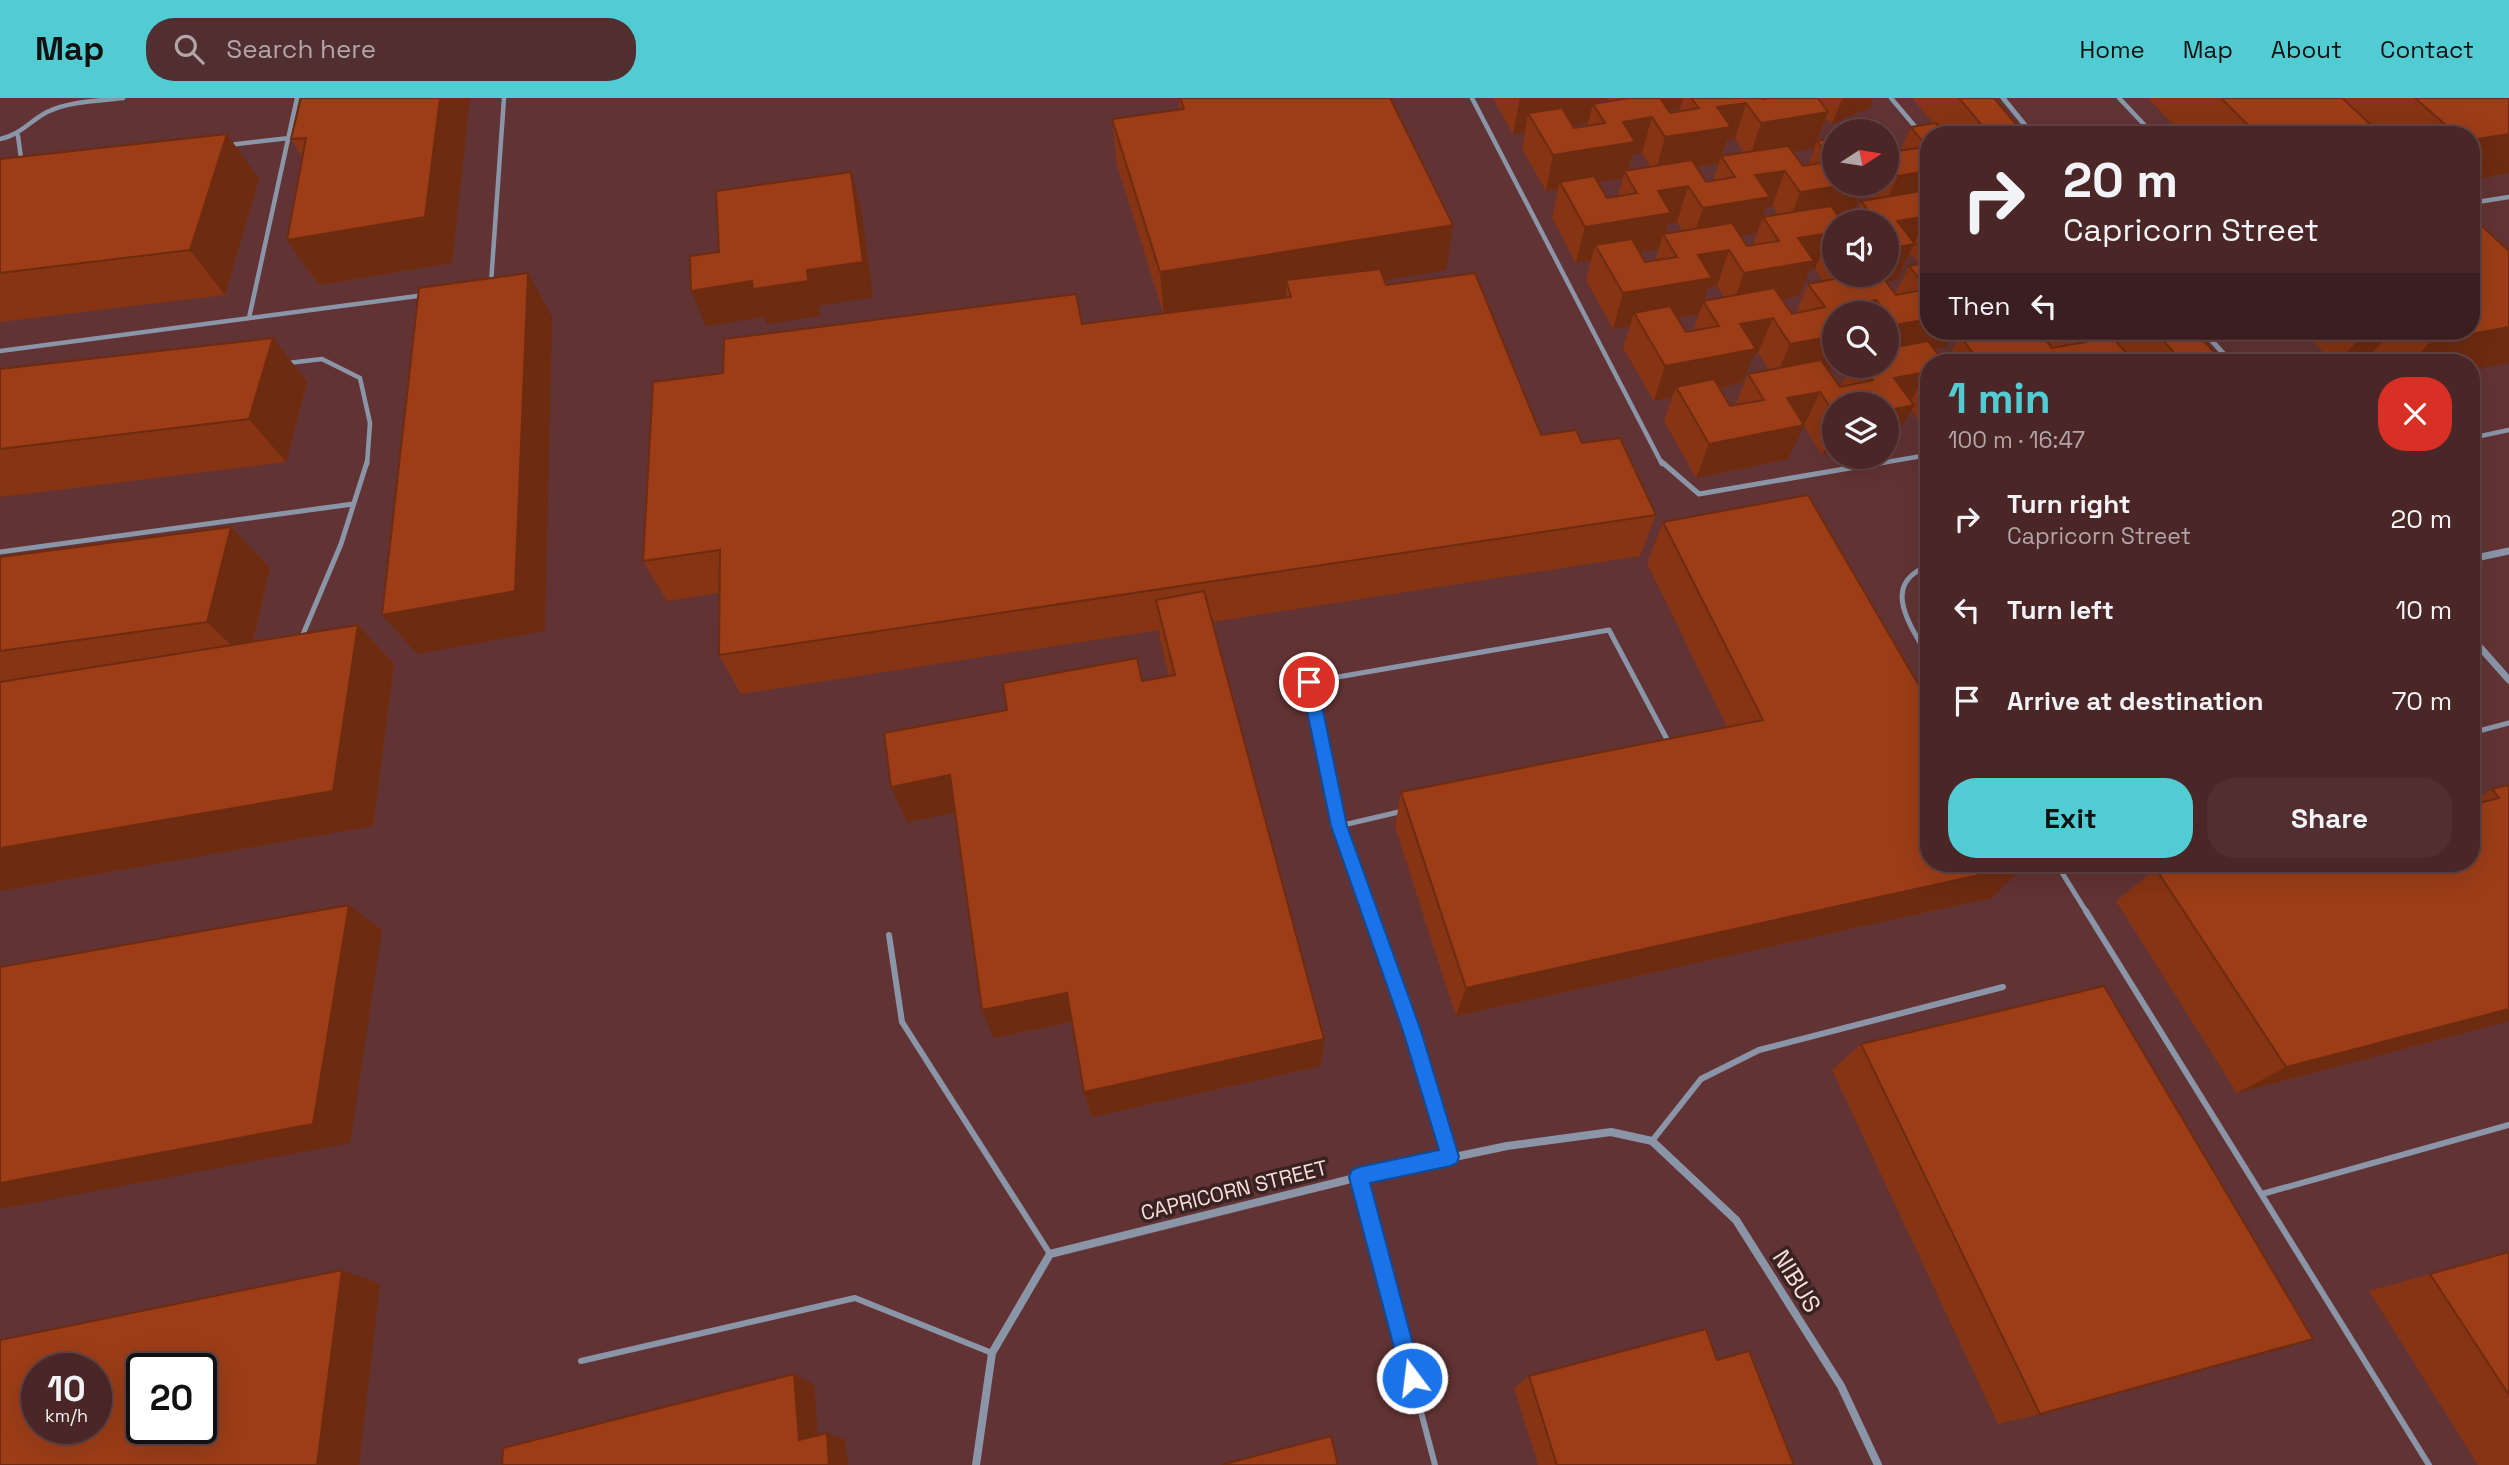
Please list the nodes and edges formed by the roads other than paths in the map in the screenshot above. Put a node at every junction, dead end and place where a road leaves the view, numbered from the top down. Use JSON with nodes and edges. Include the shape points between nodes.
{"nodes":[{"id":1,"x":123,"y":98,"type":"edge"},
{"id":2,"x":297,"y":98,"type":"edge"},
{"id":3,"x":504,"y":98,"type":"edge"},
{"id":4,"x":1472,"y":98,"type":"edge"},
{"id":5,"x":1891,"y":98,"type":"edge"},
{"id":6,"x":2003,"y":98,"type":"edge"},
{"id":7,"x":2119,"y":98,"type":"edge"},
{"id":8,"x":2026,"y":126,"type":"edge"},
{"id":9,"x":2145,"y":126,"type":"edge"},
{"id":10,"x":1920,"y":134,"type":"edge"},
{"id":11,"x":18,"y":136,"type":"junction"},
{"id":12,"x":289,"y":138,"type":"junction"},
{"id":13,"x":0,"y":139,"type":"edge"},
{"id":14,"x":222,"y":146,"type":"edge"},
{"id":15,"x":30,"y":160,"type":"edge"},
{"id":16,"x":2509,"y":197,"type":"edge"},
{"id":17,"x":2480,"y":202,"type":"edge"},
{"id":18,"x":491,"y":287,"type":"edge"},
{"id":19,"x":437,"y":293,"type":"edge"},
{"id":20,"x":249,"y":318,"type":"junction"},
{"id":21,"x":2211,"y":340,"type":"edge"},
{"id":22,"x":0,"y":351,"type":"edge"},
{"id":23,"x":2224,"y":354,"type":"edge"},
{"id":24,"x":284,"y":364,"type":"dead end"},
{"id":25,"x":2509,"y":430,"type":"edge"},
{"id":26,"x":2480,"y":436,"type":"edge"},
{"id":27,"x":1920,"y":456,"type":"edge"},
{"id":28,"x":353,"y":504,"type":"junction"},
{"id":29,"x":2509,"y":551,"type":"edge"},
{"id":30,"x":0,"y":552,"type":"edge"},
{"id":31,"x":2480,"y":557,"type":"edge"},
{"id":32,"x":1920,"y":568,"type":"edge"},
{"id":33,"x":1920,"y":642,"type":"edge"},
{"id":34,"x":291,"y":647,"type":"edge"},
{"id":35,"x":2480,"y":647,"type":"edge"},
{"id":36,"x":2509,"y":680,"type":"edge"},
{"id":37,"x":2509,"y":723,"type":"edge"},
{"id":38,"x":2480,"y":731,"type":"edge"},
{"id":39,"x":1657,"y":749,"type":"edge"},
{"id":40,"x":1405,"y":810,"type":"edge"},
{"id":41,"x":1339,"y":826,"type":"junction"},
{"id":42,"x":2062,"y":872,"type":"edge"},
{"id":43,"x":889,"y":935,"type":"dead end"},
{"id":44,"x":2003,"y":987,"type":"dead end"},
{"id":45,"x":2509,"y":1125,"type":"edge"},
{"id":46,"x":1652,"y":1141,"type":"junction"},
{"id":47,"x":1450,"y":1157,"type":"junction"},
{"id":48,"x":1359,"y":1177,"type":"junction"},
{"id":49,"x":2262,"y":1194,"type":"junction"},
{"id":50,"x":1050,"y":1254,"type":"junction"},
{"id":51,"x":992,"y":1353,"type":"junction"},
{"id":52,"x":581,"y":1360,"type":"dead end"},
{"id":53,"x":976,"y":1465,"type":"edge"},
{"id":54,"x":1435,"y":1465,"type":"edge"},
{"id":55,"x":1878,"y":1465,"type":"edge"},
{"id":56,"x":2429,"y":1465,"type":"edge"}],
"edges":[{"from":1,"to":11,"type":"lane","via":[[77,103],[41,115]]},
{"from":2,"to":12,"type":"lane"},
{"from":3,"to":18,"type":"lane"},
{"from":4,"to":27,"type":"lane","via":[[1663,465],[1699,495]]},
{"from":5,"to":10,"type":"lane"},
{"from":6,"to":8,"type":"street"},
{"from":7,"to":9,"type":"lane"},
{"from":11,"to":13,"type":"lane"},
{"from":11,"to":15,"type":"lane","via":[[21,158]]},
{"from":12,"to":14,"type":"lane"},
{"from":12,"to":20,"type":"lane"},
{"from":16,"to":17,"type":"lane"},
{"from":19,"to":20,"type":"lane"},
{"from":20,"to":22,"type":"lane"},
{"from":21,"to":23,"type":"street"},
{"from":24,"to":28,"type":"lane","via":[[322,359],[360,378],[370,423],[368,464]]},
{"from":25,"to":26,"type":"lane"},
{"from":28,"to":30,"type":"lane"},
{"from":28,"to":34,"type":"lane","via":[[319,603],[301,640]]},
{"from":29,"to":31,"type":"street"},
{"from":32,"to":33,"type":"lane","via":[[1902,582],[1901,596]]},
{"from":35,"to":36,"type":"street"},
{"from":37,"to":38,"type":"lane"},
{"from":39,"to":41,"type":"lane","via":[[1670,746],[1609,630],[1309,682]]},
{"from":40,"to":41,"type":"lane"},
{"from":41,"to":47,"type":"lane","via":[[1412,1031]]},
{"from":42,"to":49,"type":"lane"},
{"from":43,"to":50,"type":"lane","via":[[902,1022]]},
{"from":44,"to":46,"type":"lane","via":[[1759,1049],[1701,1079]]},
{"from":45,"to":49,"type":"lane"},
{"from":46,"to":47,"type":"street","name":"CAPRICORN STREET","via":[[1612,1132]]},
{"from":46,"to":55,"type":"street","name":"NIBUS","via":[[1736,1220],[1841,1386]]},
{"from":47,"to":48,"type":"street","name":"CAPRICORN STREET"},
{"from":48,"to":50,"type":"street","name":"CAPRICORN STREET"},
{"from":48,"to":54,"type":"lane"},
{"from":49,"to":56,"type":"lane"},
{"from":50,"to":51,"type":"street"},
{"from":51,"to":52,"type":"lane","via":[[855,1298]]},
{"from":51,"to":53,"type":"street"}]}
